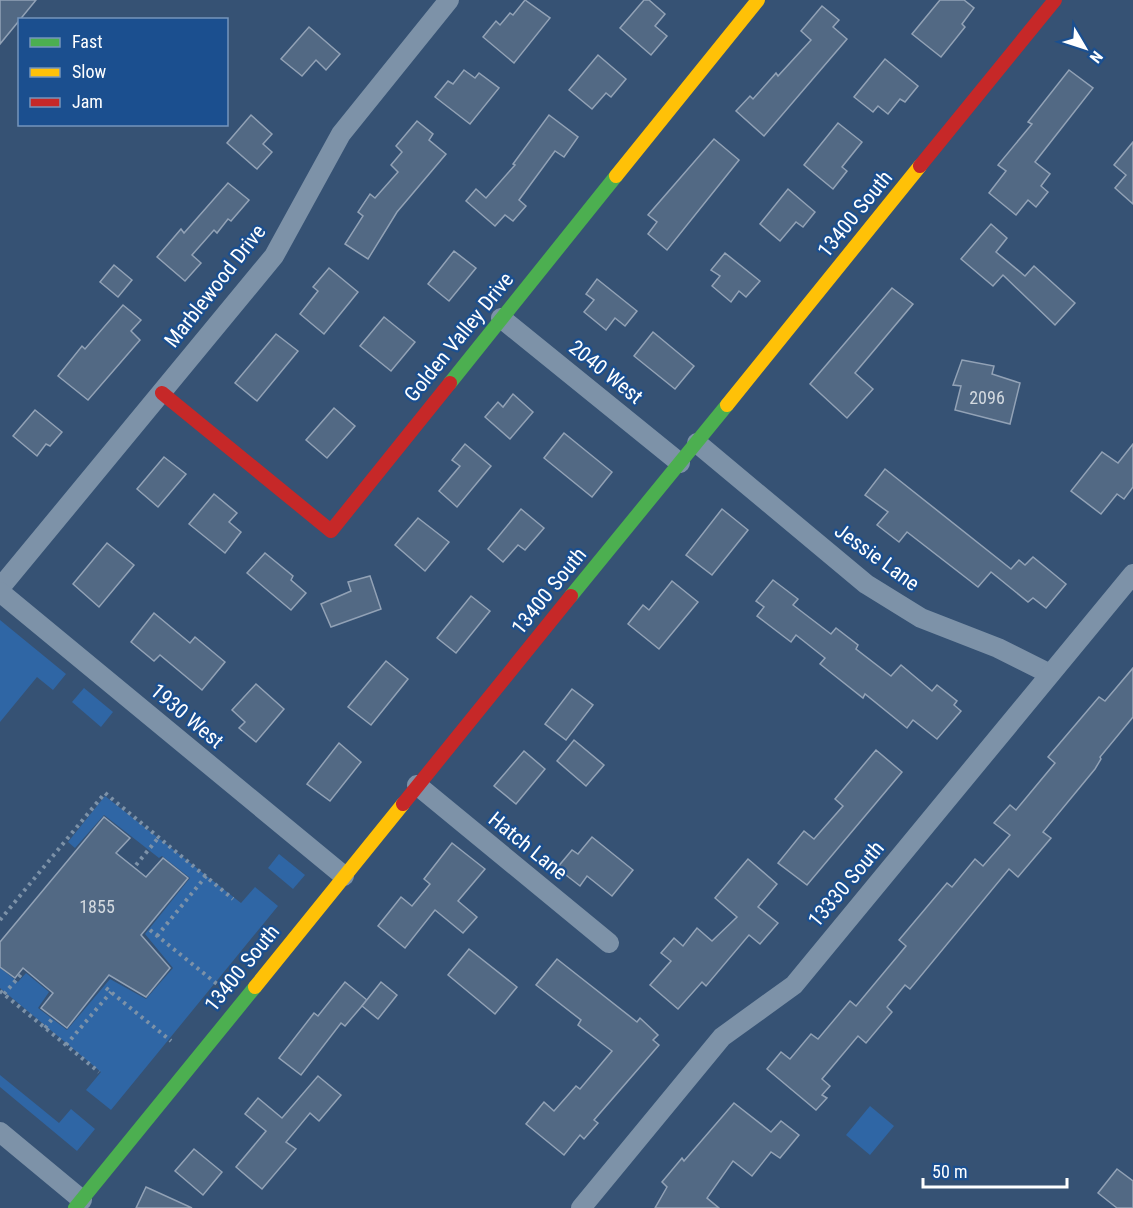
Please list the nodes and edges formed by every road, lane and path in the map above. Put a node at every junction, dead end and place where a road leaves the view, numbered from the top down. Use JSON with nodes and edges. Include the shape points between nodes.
{"nodes":[{"id":1,"x":449,"y":0,"type":"edge"},
{"id":2,"x":758,"y":0,"type":"edge"},
{"id":3,"x":1055,"y":0,"type":"edge"},
{"id":4,"x":501,"y":318,"type":"junction"},
{"id":5,"x":162,"y":393,"type":"junction"},
{"id":6,"x":697,"y":442,"type":"junction"},
{"id":7,"x":680,"y":463,"type":"junction"},
{"id":8,"x":1133,"y":573,"type":"edge"},
{"id":9,"x":0,"y":590,"type":"edge"},
{"id":10,"x":1050,"y":674,"type":"junction"},
{"id":11,"x":417,"y":785,"type":"junction"},
{"id":12,"x":159,"y":837,"type":"junction"},
{"id":13,"x":136,"y":865,"type":"dead end"},
{"id":14,"x":206,"y":876,"type":"junction"},
{"id":15,"x":344,"y":876,"type":"junction"},
{"id":16,"x":232,"y":899,"type":"dead end"},
{"id":17,"x":0,"y":920,"type":"edge"},
{"id":18,"x":150,"y":930,"type":"dead end"},
{"id":19,"x":157,"y":936,"type":"junction"},
{"id":20,"x":609,"y":943,"type":"dead end"},
{"id":21,"x":23,"y":972,"type":"dead end"},
{"id":22,"x":217,"y":984,"type":"dead end"},
{"id":23,"x":106,"y":988,"type":"dead end"},
{"id":24,"x":111,"y":992,"type":"junction"},
{"id":25,"x":2,"y":993,"type":"edge"},
{"id":26,"x":51,"y":1019,"type":"dead end"},
{"id":27,"x":45,"y":1028,"type":"junction"},
{"id":28,"x":171,"y":1041,"type":"dead end"},
{"id":29,"x":66,"y":1045,"type":"junction"},
{"id":30,"x":99,"y":1072,"type":"dead end"},
{"id":31,"x":0,"y":1132,"type":"edge"},
{"id":32,"x":78,"y":1204,"type":"edge"},
{"id":33,"x":581,"y":1208,"type":"edge"}],
"edges":[{"from":1,"to":5,"type":"street","name":"Marblewood Drive","via":[[341,134],[274,256]]},
{"from":2,"to":4,"type":"street","name":"Golden Valley Drive"},
{"from":3,"to":6,"type":"street","name":"13400 South"},
{"from":4,"to":5,"type":"street","name":"Golden Valley Drive","via":[[331,531]]},
{"from":4,"to":7,"type":"street","name":"2040 West"},
{"from":5,"to":9,"type":"street","name":"Marblewood Drive"},
{"from":6,"to":7,"type":"street","name":"13400 South"},
{"from":6,"to":10,"type":"street","name":"Jessie Lane","via":[[866,584],[921,618],[998,648]]},
{"from":7,"to":11,"type":"street","name":"13400 South"},
{"from":8,"to":10,"type":"street","name":"13330 South"},
{"from":9,"to":15,"type":"street","name":"1930 West"},
{"from":10,"to":33,"type":"street","name":"13330 South","via":[[794,985],[722,1037]]},
{"from":11,"to":15,"type":"street","name":"13400 South"},
{"from":11,"to":20,"type":"street","name":"Hatch Lane"},
{"from":12,"to":13,"type":"path"},
{"from":12,"to":14,"type":"path"},
{"from":12,"to":17,"type":"path","via":[[105,792]]},
{"from":14,"to":16,"type":"path"},
{"from":14,"to":19,"type":"path"},
{"from":15,"to":32,"type":"street","name":"13400 South"},
{"from":18,"to":19,"type":"path"},
{"from":19,"to":22,"type":"path"},
{"from":21,"to":25,"type":"path"},
{"from":23,"to":24,"type":"path"},
{"from":24,"to":28,"type":"path"},
{"from":24,"to":29,"type":"path"},
{"from":25,"to":27,"type":"path"},
{"from":26,"to":27,"type":"path"},
{"from":27,"to":29,"type":"path"},
{"from":29,"to":30,"type":"path"},
{"from":31,"to":32,"type":"street"}]}
